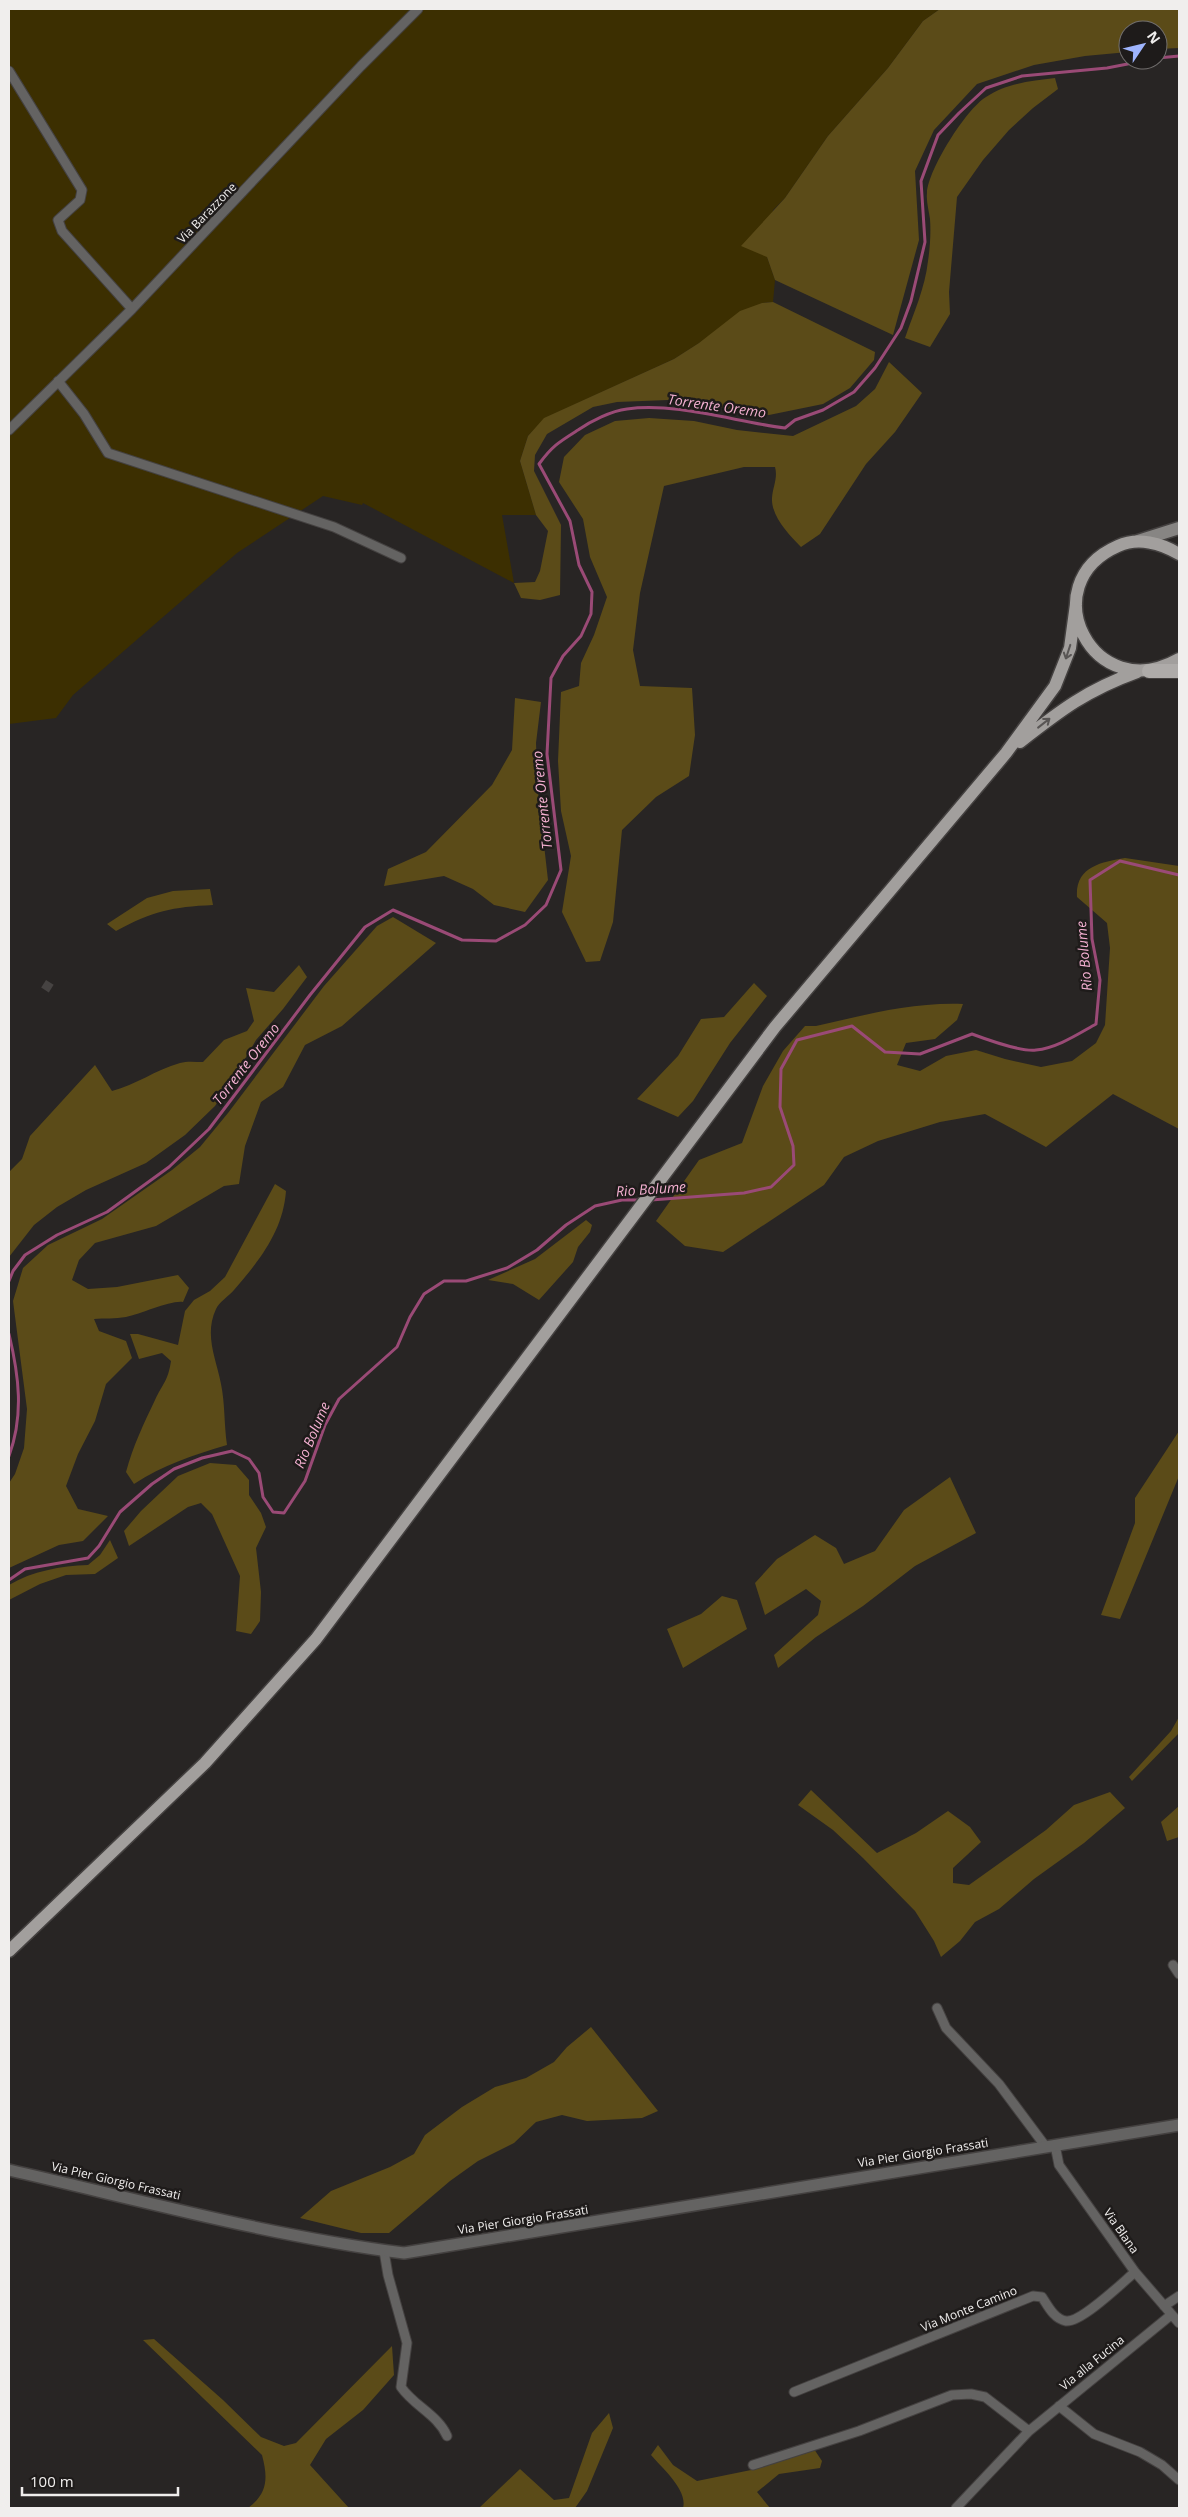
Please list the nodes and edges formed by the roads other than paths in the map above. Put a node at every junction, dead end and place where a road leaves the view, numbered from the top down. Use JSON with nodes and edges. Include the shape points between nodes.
{"nodes":[{"id":1,"x":418,"y":9,"type":"edge"},
{"id":2,"x":9,"y":71,"type":"edge"},
{"id":3,"x":132,"y":309,"type":"junction"},
{"id":4,"x":58,"y":381,"type":"junction"},
{"id":5,"x":9,"y":430,"type":"edge"},
{"id":6,"x":1179,"y":528,"type":"edge"},
{"id":7,"x":1138,"y":541,"type":"junction"},
{"id":8,"x":1179,"y":554,"type":"edge"},
{"id":9,"x":401,"y":558,"type":"dead end"},
{"id":10,"x":1076,"y":604,"type":"junction"},
{"id":11,"x":1179,"y":659,"type":"edge"},
{"id":12,"x":1179,"y":670,"type":"edge"},
{"id":13,"x":1144,"y":671,"type":"junction"},
{"id":14,"x":1006,"y":753,"type":"junction"},
{"id":15,"x":9,"y":1951,"type":"edge"},
{"id":16,"x":1173,"y":1965,"type":"dead end"},
{"id":17,"x":1179,"y":1974,"type":"edge"},
{"id":18,"x":937,"y":2008,"type":"dead end"},
{"id":19,"x":1179,"y":2125,"type":"edge"},
{"id":20,"x":1050,"y":2146,"type":"junction"},
{"id":21,"x":9,"y":2170,"type":"edge"},
{"id":22,"x":384,"y":2251,"type":"junction"},
{"id":23,"x":1135,"y":2272,"type":"junction"},
{"id":24,"x":1179,"y":2296,"type":"edge"},
{"id":25,"x":1164,"y":2306,"type":"junction"},
{"id":26,"x":1171,"y":2315,"type":"junction"},
{"id":27,"x":1179,"y":2323,"type":"edge"},
{"id":28,"x":794,"y":2392,"type":"dead end"},
{"id":29,"x":1059,"y":2406,"type":"junction"},
{"id":30,"x":1029,"y":2431,"type":"junction"},
{"id":31,"x":447,"y":2436,"type":"dead end"},
{"id":32,"x":753,"y":2465,"type":"dead end"},
{"id":33,"x":1179,"y":2480,"type":"edge"},
{"id":34,"x":956,"y":2508,"type":"edge"}],
"edges":[{"from":1,"to":3,"type":"street","name":"Via Barazzone"},
{"from":2,"to":3,"type":"street","via":[[82,190],[80,200],[58,220],[62,231]]},
{"from":3,"to":4,"type":"street","name":"Via Barazzone"},
{"from":4,"to":5,"type":"street","name":"Via Barazzone"},
{"from":4,"to":9,"type":"street","via":[[84,414],[108,453],[334,527]]},
{"from":6,"to":7,"type":"main road"},
{"from":7,"to":8,"type":"main road","via":[[1154,542]]},
{"from":7,"to":10,"type":"main road","via":[[1122,544],[1094,560],[1084,573]]},
{"from":10,"to":13,"type":"main road","via":[[1077,621],[1093,651],[1122,669]]},
{"from":10,"to":14,"type":"main road","one_way":true,"via":[[1070,648],[1055,686]]},
{"from":11,"to":13,"type":"main road","via":[[1166,667]]},
{"from":12,"to":13,"type":"highway"},
{"from":14,"to":13,"type":"main road","one_way":true,"via":[[1069,704],[1105,684]]},
{"from":14,"to":15,"type":"main road","via":[[781,1020],[316,1639],[205,1763]]},
{"from":16,"to":17,"type":"street"},
{"from":18,"to":20,"type":"street","via":[[946,2028],[999,2084]]},
{"from":19,"to":20,"type":"street","name":"Via Pier Giorgio Frassati"},
{"from":20,"to":22,"type":"street","name":"Via Pier Giorgio Frassati","via":[[404,2253]]},
{"from":20,"to":23,"type":"street","name":"Via Blana","via":[[1059,2165]]},
{"from":21,"to":22,"type":"street","name":"Via Pier Giorgio Frassati","via":[[226,2221]]},
{"from":22,"to":31,"type":"street","via":[[407,2343],[401,2387],[409,2398],[442,2424]]},
{"from":23,"to":25,"type":"street","name":"Via Blana"},
{"from":23,"to":28,"type":"street","name":"Via Monte Camino","via":[[1079,2318],[1067,2321],[1055,2315],[1042,2297],[1034,2296]]},
{"from":24,"to":25,"type":"street"},
{"from":25,"to":26,"type":"street","name":"Via Blana"},
{"from":26,"to":27,"type":"street","name":"Via Blana"},
{"from":26,"to":29,"type":"street","name":"Via alla Fucina"},
{"from":29,"to":30,"type":"street","name":"Via alla Fucina"},
{"from":29,"to":33,"type":"street","via":[[1094,2434],[1140,2452]]},
{"from":30,"to":32,"type":"street","via":[[985,2397],[952,2395],[859,2431]]},
{"from":30,"to":34,"type":"street","name":"Via alla Fucina"}]}
